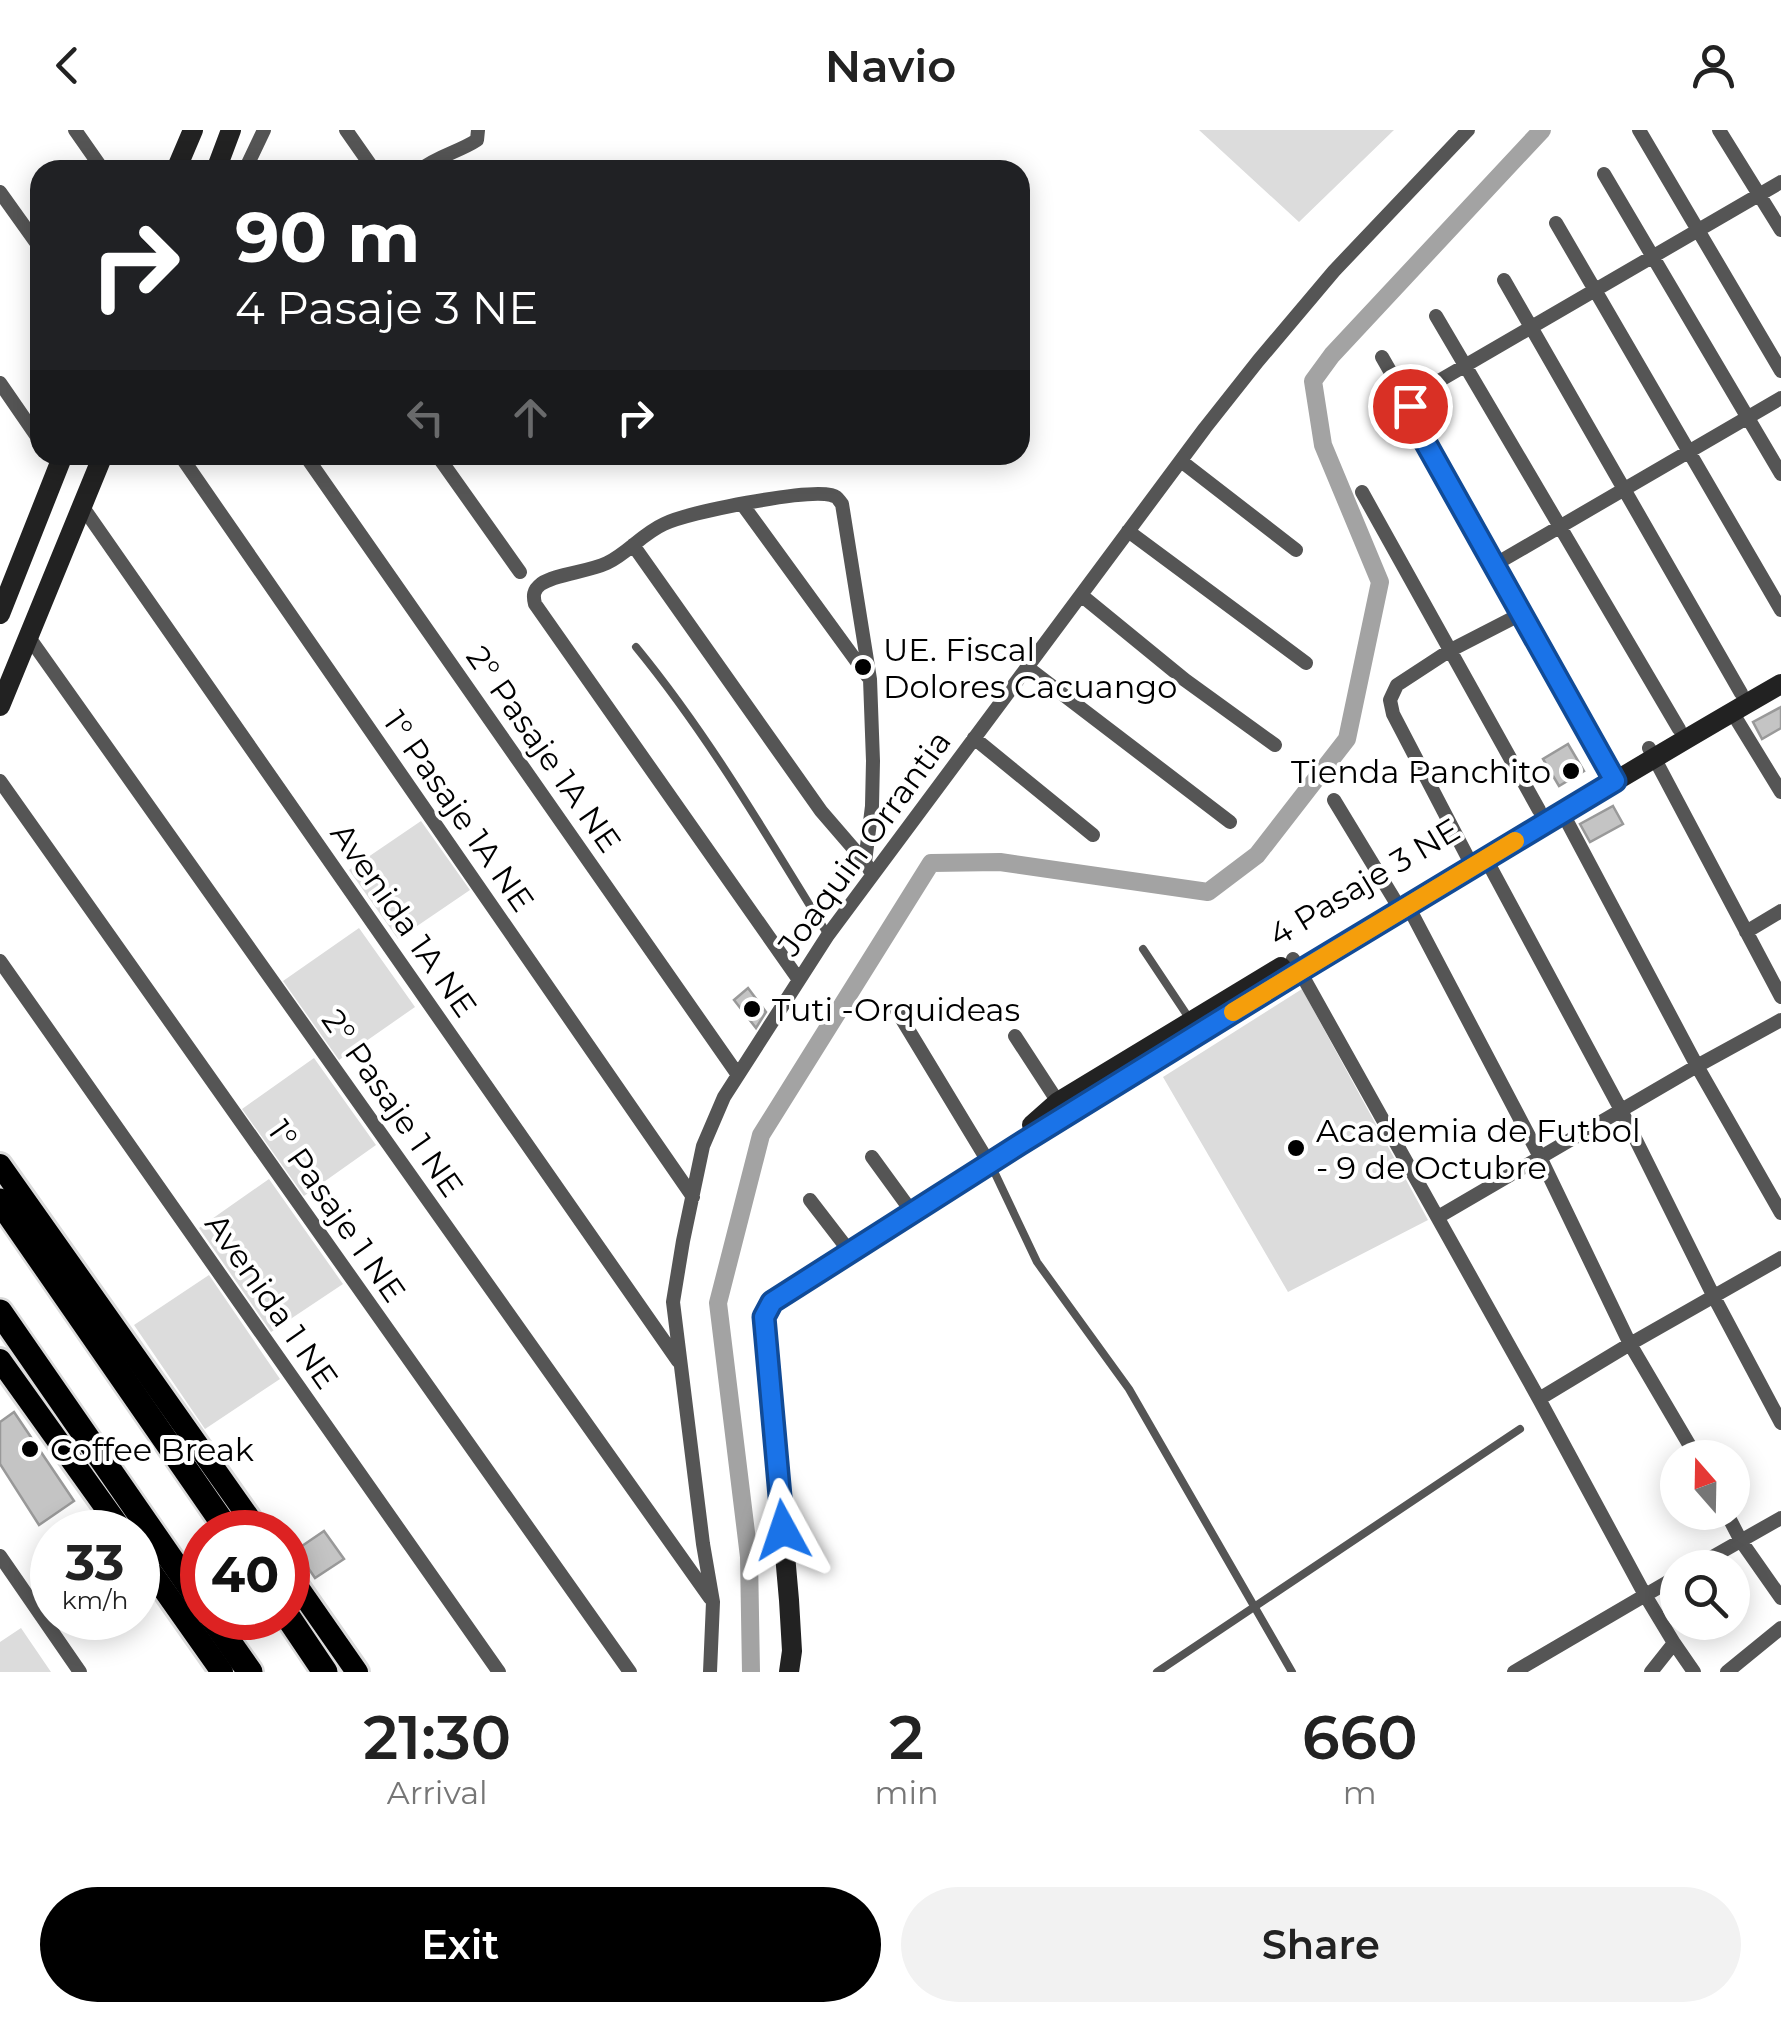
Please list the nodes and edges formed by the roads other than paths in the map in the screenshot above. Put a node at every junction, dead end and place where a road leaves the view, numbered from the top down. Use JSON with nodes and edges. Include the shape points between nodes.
{"nodes":[{"id":1,"x":76,"y":130,"type":"edge"},
{"id":2,"x":193,"y":130,"type":"edge"},
{"id":3,"x":264,"y":130,"type":"edge"},
{"id":4,"x":346,"y":130,"type":"edge"},
{"id":5,"x":478,"y":130,"type":"edge"},
{"id":6,"x":1468,"y":130,"type":"edge"},
{"id":7,"x":1640,"y":130,"type":"edge"},
{"id":8,"x":1719,"y":130,"type":"edge"},
{"id":9,"x":96,"y":160,"type":"edge"},
{"id":10,"x":180,"y":160,"type":"edge"},
{"id":11,"x":248,"y":160,"type":"edge"},
{"id":12,"x":367,"y":160,"type":"edge"},
{"id":13,"x":433,"y":160,"type":"edge"},
{"id":14,"x":1604,"y":174,"type":"dead end"},
{"id":15,"x":1781,"y":182,"type":"edge"},
{"id":16,"x":0,"y":192,"type":"edge"},
{"id":17,"x":1759,"y":194,"type":"junction"},
{"id":18,"x":1556,"y":223,"type":"dead end"},
{"id":19,"x":1698,"y":230,"type":"junction"},
{"id":20,"x":1781,"y":230,"type":"edge"},
{"id":21,"x":30,"y":234,"type":"edge"},
{"id":22,"x":1653,"y":256,"type":"junction"},
{"id":23,"x":1504,"y":280,"type":"dead end"},
{"id":24,"x":1595,"y":290,"type":"junction"},
{"id":25,"x":1436,"y":316,"type":"dead end"},
{"id":26,"x":1531,"y":327,"type":"junction"},
{"id":27,"x":1382,"y":357,"type":"dead end"},
{"id":28,"x":1465,"y":365,"type":"junction"},
{"id":29,"x":1781,"y":372,"type":"edge"},
{"id":30,"x":0,"y":383,"type":"edge"},
{"id":31,"x":1781,"y":398,"type":"edge"},
{"id":32,"x":1410,"y":406,"type":"junction"},
{"id":33,"x":1748,"y":417,"type":"junction"},
{"id":34,"x":30,"y":426,"type":"edge"},
{"id":35,"x":1688,"y":452,"type":"junction"},
{"id":36,"x":1181,"y":460,"type":"junction"},
{"id":37,"x":54,"y":465,"type":"edge"},
{"id":38,"x":100,"y":465,"type":"edge"},
{"id":39,"x":187,"y":465,"type":"edge"},
{"id":40,"x":313,"y":465,"type":"edge"},
{"id":41,"x":444,"y":465,"type":"edge"},
{"id":42,"x":1781,"y":474,"type":"edge"},
{"id":43,"x":1624,"y":489,"type":"junction"},
{"id":44,"x":1362,"y":492,"type":"dead end"},
{"id":45,"x":742,"y":504,"type":"junction"},
{"id":46,"x":82,"y":506,"type":"junction"},
{"id":47,"x":1560,"y":526,"type":"junction"},
{"id":48,"x":1128,"y":532,"type":"junction"},
{"id":49,"x":633,"y":546,"type":"junction"},
{"id":50,"x":1296,"y":550,"type":"dead end"},
{"id":51,"x":1494,"y":565,"type":"junction"},
{"id":52,"x":520,"y":572,"type":"dead end"},
{"id":53,"x":5,"y":582,"type":"edge"},
{"id":54,"x":1081,"y":595,"type":"junction"},
{"id":55,"x":1781,"y":610,"type":"edge"},
{"id":56,"x":0,"y":614,"type":"edge"},
{"id":57,"x":1521,"y":614,"type":"junction"},
{"id":58,"x":28,"y":636,"type":"junction"},
{"id":59,"x":636,"y":647,"type":"dead end"},
{"id":60,"x":1448,"y":651,"type":"junction"},
{"id":61,"x":1306,"y":663,"type":"dead end"},
{"id":62,"x":1027,"y":667,"type":"junction"},
{"id":63,"x":1781,"y":670,"type":"edge"},
{"id":64,"x":870,"y":679,"type":"junction"},
{"id":65,"x":1781,"y":684,"type":"edge"},
{"id":66,"x":1736,"y":703,"type":"junction"},
{"id":67,"x":0,"y":706,"type":"edge"},
{"id":68,"x":1680,"y":730,"type":"junction"},
{"id":69,"x":974,"y":738,"type":"junction"},
{"id":70,"x":1276,"y":744,"type":"dead end"},
{"id":71,"x":1652,"y":753,"type":"junction"},
{"id":72,"x":1612,"y":776,"type":"junction"},
{"id":73,"x":0,"y":781,"type":"edge"},
{"id":74,"x":1781,"y":792,"type":"edge"},
{"id":75,"x":1334,"y":800,"type":"dead end"},
{"id":76,"x":1539,"y":810,"type":"junction"},
{"id":77,"x":1562,"y":812,"type":"junction"},
{"id":78,"x":1230,"y":822,"type":"dead end"},
{"id":79,"x":1092,"y":835,"type":"dead end"},
{"id":80,"x":1476,"y":857,"type":"junction"},
{"id":81,"x":868,"y":868,"type":"junction"},
{"id":82,"x":1401,"y":903,"type":"junction"},
{"id":83,"x":1781,"y":910,"type":"edge"},
{"id":84,"x":1746,"y":932,"type":"junction"},
{"id":85,"x":828,"y":934,"type":"junction"},
{"id":86,"x":1143,"y":949,"type":"dead end"},
{"id":87,"x":0,"y":961,"type":"edge"},
{"id":88,"x":1296,"y":965,"type":"junction"},
{"id":89,"x":799,"y":980,"type":"junction"},
{"id":90,"x":1781,"y":997,"type":"edge"},
{"id":91,"x":897,"y":1011,"type":"dead end"},
{"id":92,"x":1781,"y":1020,"type":"edge"},
{"id":93,"x":1191,"y":1021,"type":"junction"},
{"id":94,"x":1015,"y":1036,"type":"dead end"},
{"id":95,"x":1697,"y":1066,"type":"junction"},
{"id":96,"x":738,"y":1075,"type":"junction"},
{"id":97,"x":1058,"y":1102,"type":"junction"},
{"id":98,"x":1622,"y":1110,"type":"junction"},
{"id":99,"x":872,"y":1156,"type":"dead end"},
{"id":100,"x":1540,"y":1157,"type":"junction"},
{"id":101,"x":990,"y":1163,"type":"junction"},
{"id":102,"x":0,"y":1165,"type":"edge"},
{"id":103,"x":693,"y":1197,"type":"junction"},
{"id":104,"x":810,"y":1200,"type":"dead end"},
{"id":105,"x":0,"y":1201,"type":"edge"},
{"id":106,"x":912,"y":1212,"type":"junction"},
{"id":107,"x":1781,"y":1213,"type":"edge"},
{"id":108,"x":1438,"y":1217,"type":"junction"},
{"id":109,"x":850,"y":1252,"type":"junction"},
{"id":110,"x":1781,"y":1258,"type":"edge"},
{"id":111,"x":1714,"y":1296,"type":"junction"},
{"id":112,"x":0,"y":1312,"type":"edge"},
{"id":113,"x":1630,"y":1344,"type":"junction"},
{"id":114,"x":0,"y":1360,"type":"edge"},
{"id":115,"x":681,"y":1366,"type":"junction"},
{"id":116,"x":1539,"y":1400,"type":"junction"},
{"id":117,"x":1781,"y":1422,"type":"edge"},
{"id":118,"x":1520,"y":1429,"type":"dead end"},
{"id":119,"x":1686,"y":1440,"type":"edge"},
{"id":120,"x":107,"y":1510,"type":"edge"},
{"id":121,"x":214,"y":1510,"type":"edge"},
{"id":122,"x":243,"y":1510,"type":"edge"},
{"id":123,"x":1781,"y":1518,"type":"edge"},
{"id":124,"x":1735,"y":1530,"type":"edge"},
{"id":125,"x":1741,"y":1541,"type":"junction"},
{"id":126,"x":1725,"y":1550,"type":"edge"},
{"id":127,"x":0,"y":1556,"type":"edge"},
{"id":128,"x":180,"y":1572,"type":"edge"},
{"id":129,"x":160,"y":1584,"type":"edge"},
{"id":130,"x":1660,"y":1586,"type":"edge"},
{"id":131,"x":1645,"y":1595,"type":"junction"},
{"id":132,"x":1781,"y":1598,"type":"edge"},
{"id":133,"x":714,"y":1602,"type":"junction"},
{"id":134,"x":310,"y":1605,"type":"edge"},
{"id":135,"x":1254,"y":1607,"type":"junction"},
{"id":136,"x":1781,"y":1628,"type":"edge"},
{"id":137,"x":227,"y":1640,"type":"edge"},
{"id":138,"x":303,"y":1640,"type":"edge"},
{"id":139,"x":1674,"y":1642,"type":"junction"},
{"id":140,"x":80,"y":1672,"type":"edge"},
{"id":141,"x":222,"y":1672,"type":"edge"},
{"id":142,"x":250,"y":1672,"type":"edge"},
{"id":143,"x":325,"y":1672,"type":"edge"},
{"id":144,"x":357,"y":1672,"type":"edge"},
{"id":145,"x":499,"y":1672,"type":"edge"},
{"id":146,"x":630,"y":1672,"type":"edge"},
{"id":147,"x":710,"y":1672,"type":"edge"},
{"id":148,"x":789,"y":1672,"type":"edge"},
{"id":149,"x":1156,"y":1672,"type":"edge"},
{"id":150,"x":1292,"y":1672,"type":"edge"},
{"id":151,"x":1514,"y":1672,"type":"edge"},
{"id":152,"x":1651,"y":1672,"type":"edge"},
{"id":153,"x":1694,"y":1672,"type":"edge"},
{"id":154,"x":1727,"y":1672,"type":"edge"}],
"edges":[{"from":1,"to":9,"type":"street"},
{"from":2,"to":10,"type":"street"},
{"from":3,"to":11,"type":"street"},
{"from":4,"to":12,"type":"street"},
{"from":5,"to":13,"type":"street","via":[[477,140]]},
{"from":6,"to":36,"type":"street","name":"Joaquin Orrantia","via":[[1321,286]]},
{"from":7,"to":19,"type":"street"},
{"from":8,"to":17,"type":"street"},
{"from":14,"to":22,"type":"street"},
{"from":15,"to":17,"type":"street"},
{"from":16,"to":21,"type":"street"},
{"from":17,"to":19,"type":"street"},
{"from":17,"to":20,"type":"street"},
{"from":18,"to":24,"type":"street"},
{"from":19,"to":22,"type":"street"},
{"from":19,"to":29,"type":"street"},
{"from":22,"to":24,"type":"street"},
{"from":22,"to":33,"type":"street"},
{"from":23,"to":26,"type":"street"},
{"from":24,"to":26,"type":"street"},
{"from":24,"to":35,"type":"street"},
{"from":25,"to":28,"type":"street"},
{"from":26,"to":28,"type":"street"},
{"from":26,"to":43,"type":"street"},
{"from":27,"to":32,"type":"street"},
{"from":28,"to":32,"type":"street"},
{"from":28,"to":47,"type":"street"},
{"from":30,"to":34,"type":"street"},
{"from":31,"to":33,"type":"street"},
{"from":32,"to":51,"type":"street"},
{"from":33,"to":35,"type":"street"},
{"from":33,"to":42,"type":"street"},
{"from":35,"to":43,"type":"street"},
{"from":35,"to":55,"type":"street"},
{"from":36,"to":48,"type":"street","name":"Joaquin Orrantia"},
{"from":36,"to":50,"type":"street"},
{"from":37,"to":53,"type":"street"},
{"from":38,"to":46,"type":"street"},
{"from":39,"to":103,"type":"street","name":"1° Pasaje 1A NE"},
{"from":40,"to":96,"type":"street","name":"2° Pasaje 1A NE"},
{"from":41,"to":52,"type":"street"},
{"from":43,"to":47,"type":"street"},
{"from":43,"to":66,"type":"street"},
{"from":44,"to":60,"type":"street"},
{"from":45,"to":49,"type":"street","via":[[671,520]]},
{"from":45,"to":64,"type":"street"},
{"from":45,"to":64,"type":"street","via":[[826,494],[842,504]]},
{"from":46,"to":58,"type":"street"},
{"from":46,"to":115,"type":"street","name":"Avenida 1A NE"},
{"from":47,"to":51,"type":"street"},
{"from":47,"to":68,"type":"street"},
{"from":48,"to":54,"type":"street","name":"Joaquin Orrantia"},
{"from":48,"to":61,"type":"street"},
{"from":49,"to":81,"type":"street"},
{"from":49,"to":89,"type":"street","via":[[607,563],[543,582],[535,604]]},
{"from":51,"to":57,"type":"street"},
{"from":53,"to":56,"type":"street"},
{"from":54,"to":62,"type":"street","name":"Joaquin Orrantia"},
{"from":54,"to":70,"type":"street","via":[[1184,680]]},
{"from":57,"to":60,"type":"street"},
{"from":57,"to":72,"type":"street"},
{"from":58,"to":67,"type":"street"},
{"from":58,"to":133,"type":"street","name":"2° Pasaje 1 NE"},
{"from":59,"to":85,"type":"lane","via":[[724,766]]},
{"from":60,"to":76,"type":"street"},
{"from":60,"to":80,"type":"street","via":[[1396,684],[1390,700]]},
{"from":62,"to":69,"type":"street","name":"Joaquin Orrantia"},
{"from":62,"to":78,"type":"street"},
{"from":63,"to":66,"type":"street","name":"4 Pasaje 3 NE"},
{"from":64,"to":81,"type":"street"},
{"from":65,"to":66,"type":"street","name":"4 Pasaje 3 NE"},
{"from":66,"to":68,"type":"street","name":"4 Pasaje 3 NE"},
{"from":66,"to":71,"type":"street","name":"4 Pasaje 3 NE"},
{"from":66,"to":74,"type":"street"},
{"from":68,"to":71,"type":"street","name":"4 Pasaje 3 NE"},
{"from":69,"to":79,"type":"street"},
{"from":69,"to":81,"type":"street","name":"Joaquin Orrantia"},
{"from":71,"to":72,"type":"street","name":"4 Pasaje 3 NE"},
{"from":71,"to":84,"type":"street"},
{"from":72,"to":76,"type":"street","name":"4 Pasaje 3 NE"},
{"from":72,"to":77,"type":"street","name":"4 Pasaje 3 NE"},
{"from":73,"to":146,"type":"street","name":"1° Pasaje 1 NE"},
{"from":75,"to":82,"type":"street"},
{"from":76,"to":80,"type":"street","name":"4 Pasaje 3 NE"},
{"from":77,"to":80,"type":"street","name":"4 Pasaje 3 NE"},
{"from":77,"to":95,"type":"street"},
{"from":80,"to":82,"type":"street","name":"4 Pasaje 3 NE"},
{"from":80,"to":98,"type":"street"},
{"from":81,"to":85,"type":"street","name":"Joaquin Orrantia"},
{"from":82,"to":88,"type":"street","name":"4 Pasaje 3 NE"},
{"from":82,"to":100,"type":"street"},
{"from":83,"to":84,"type":"street"},
{"from":84,"to":90,"type":"street"},
{"from":85,"to":89,"type":"street","name":"Joaquin Orrantia"},
{"from":86,"to":93,"type":"lane"},
{"from":87,"to":145,"type":"street","name":"Avenida 1 NE"},
{"from":88,"to":93,"type":"street","name":"4 Pasaje 3 NE"},
{"from":88,"to":101,"type":"street","name":"4 Pasaje 3 NE"},
{"from":88,"to":108,"type":"street"},
{"from":89,"to":96,"type":"street","name":"Joaquin Orrantia"},
{"from":91,"to":101,"type":"street"},
{"from":92,"to":95,"type":"street"},
{"from":93,"to":97,"type":"street","name":"4 Pasaje 3 NE"},
{"from":94,"to":97,"type":"street"},
{"from":95,"to":98,"type":"street"},
{"from":95,"to":107,"type":"street"},
{"from":96,"to":103,"type":"street","name":"Joaquin Orrantia","via":[[703,1146]]},
{"from":97,"to":101,"type":"street","name":"4 Pasaje 3 NE"},
{"from":98,"to":100,"type":"street"},
{"from":98,"to":111,"type":"street"},
{"from":99,"to":106,"type":"street"},
{"from":100,"to":108,"type":"street"},
{"from":100,"to":113,"type":"street"},
{"from":101,"to":106,"type":"street","name":"4 Pasaje 3 NE"},
{"from":101,"to":135,"type":"lane","via":[[1037,1262],[1129,1389]]},
{"from":102,"to":122,"type":"main road"},
{"from":103,"to":115,"type":"street","name":"Joaquin Orrantia","via":[[673,1302]]},
{"from":104,"to":109,"type":"street"},
{"from":105,"to":121,"type":"highway"},
{"from":106,"to":109,"type":"street","name":"4 Pasaje 3 NE"},
{"from":108,"to":116,"type":"street"},
{"from":109,"to":148,"type":"street","name":"4 Pasaje 3 NE","via":[[772,1302],[764,1317],[789,1600]]},
{"from":110,"to":111,"type":"street"},
{"from":111,"to":113,"type":"street"},
{"from":111,"to":117,"type":"street"},
{"from":112,"to":128,"type":"highway"},
{"from":113,"to":116,"type":"street"},
{"from":113,"to":119,"type":"street"},
{"from":114,"to":120,"type":"main road"},
{"from":115,"to":133,"type":"street","name":"Joaquin Orrantia"},
{"from":116,"to":131,"type":"street"},
{"from":118,"to":135,"type":"lane"},
{"from":123,"to":125,"type":"street"},
{"from":124,"to":125,"type":"street"},
{"from":125,"to":126,"type":"street"},
{"from":125,"to":132,"type":"street"},
{"from":127,"to":140,"type":"street"},
{"from":129,"to":141,"type":"main road"},
{"from":130,"to":131,"type":"street"},
{"from":131,"to":139,"type":"street"},
{"from":131,"to":151,"type":"street"},
{"from":133,"to":147,"type":"street","name":"Joaquin Orrantia"},
{"from":134,"to":144,"type":"main road"},
{"from":135,"to":149,"type":"lane"},
{"from":135,"to":150,"type":"lane"},
{"from":136,"to":154,"type":"street"},
{"from":137,"to":142,"type":"highway"},
{"from":138,"to":143,"type":"highway"},
{"from":139,"to":152,"type":"street"},
{"from":139,"to":153,"type":"street"}]}
